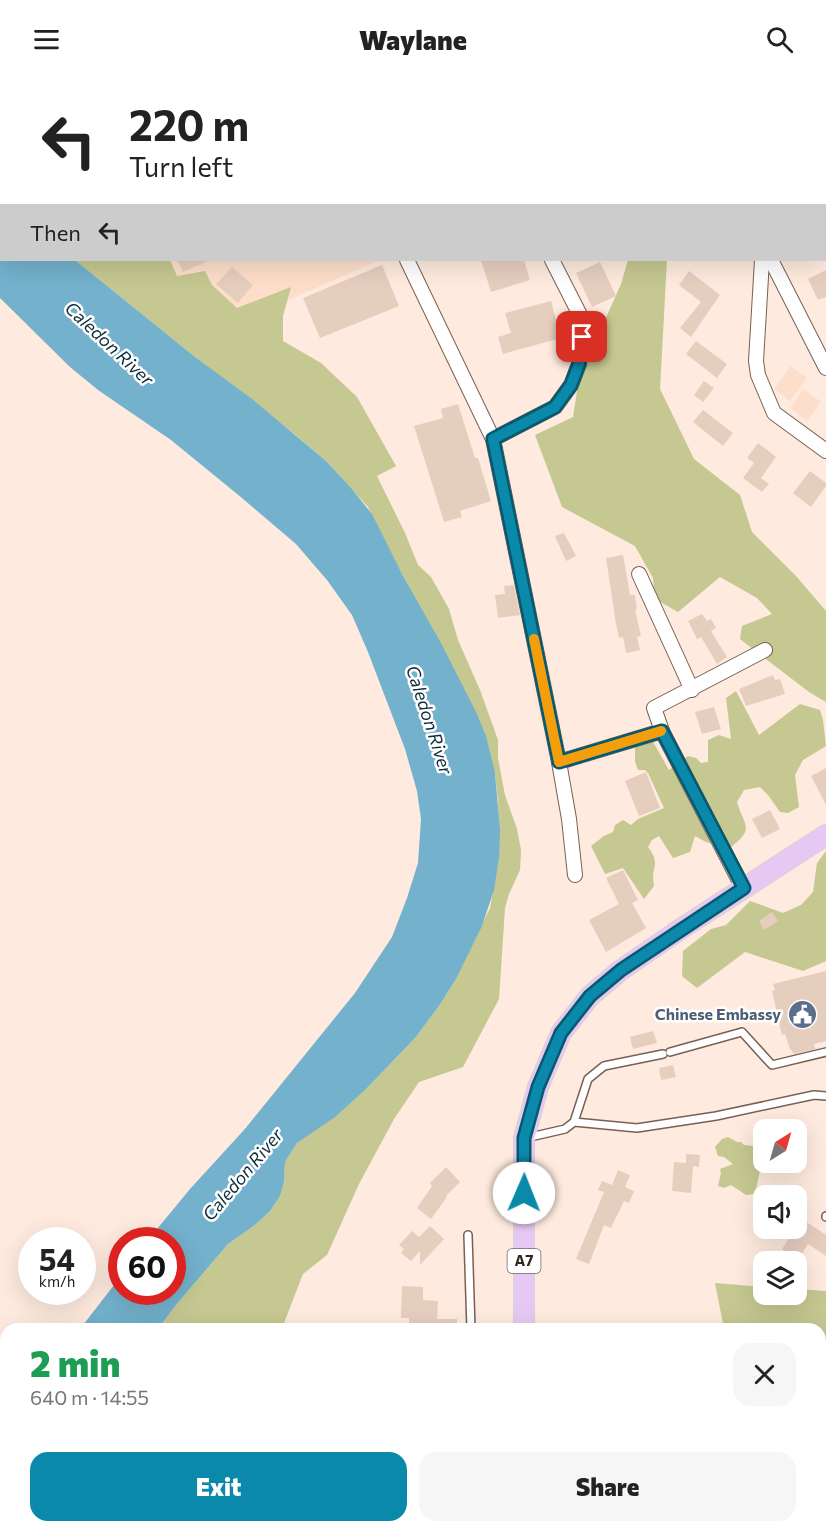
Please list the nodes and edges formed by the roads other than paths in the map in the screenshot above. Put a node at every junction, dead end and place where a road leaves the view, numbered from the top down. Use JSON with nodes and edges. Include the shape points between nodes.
{"nodes":[{"id":1,"x":407,"y":261,"type":"edge"},
{"id":2,"x":552,"y":261,"type":"edge"},
{"id":3,"x":762,"y":261,"type":"edge"},
{"id":4,"x":772,"y":261,"type":"edge"},
{"id":5,"x":826,"y":368,"type":"edge"},
{"id":6,"x":493,"y":439,"type":"junction"},
{"id":7,"x":826,"y":451,"type":"edge"},
{"id":8,"x":639,"y":574,"type":"dead end"},
{"id":9,"x":765,"y":650,"type":"dead end"},
{"id":10,"x":692,"y":690,"type":"junction"},
{"id":11,"x":662,"y":731,"type":"junction"},
{"id":12,"x":559,"y":762,"type":"junction"},
{"id":13,"x":826,"y":835,"type":"edge"},
{"id":14,"x":575,"y":875,"type":"dead end"},
{"id":15,"x":744,"y":888,"type":"junction"},
{"id":16,"x":826,"y":1052,"type":"edge"},
{"id":17,"x":826,"y":1096,"type":"edge"},
{"id":18,"x":574,"y":1122,"type":"junction"},
{"id":19,"x":524,"y":1138,"type":"junction"},
{"id":20,"x":468,"y":1235,"type":"dead end"},
{"id":21,"x":471,"y":1323,"type":"edge"},
{"id":22,"x":524,"y":1323,"type":"edge"}],
"edges":[{"from":1,"to":6,"type":"street"},
{"from":2,"to":6,"type":"street","via":[[580,317],[579,364],[571,385],[555,407]]},
{"from":3,"to":7,"type":"street","via":[[758,375],[776,415]]},
{"from":4,"to":5,"type":"street"},
{"from":6,"to":12,"type":"street"},
{"from":8,"to":10,"type":"street"},
{"from":9,"to":10,"type":"street"},
{"from":10,"to":11,"type":"street","via":[[654,708]]},
{"from":11,"to":12,"type":"street"},
{"from":11,"to":15,"type":"street"},
{"from":12,"to":14,"type":"street"},
{"from":13,"to":15,"type":"main road","number":"A7"},
{"from":15,"to":19,"type":"main road","number":"A7","via":[[621,970],[590,996],[561,1033],[538,1087]]},
{"from":16,"to":18,"type":"lane","via":[[772,1065],[742,1032],[604,1066],[588,1079]]},
{"from":17,"to":18,"type":"lane","via":[[637,1128]]},
{"from":18,"to":19,"type":"lane"},
{"from":19,"to":22,"type":"main road","number":"A7"},
{"from":20,"to":21,"type":"lane"}]}
